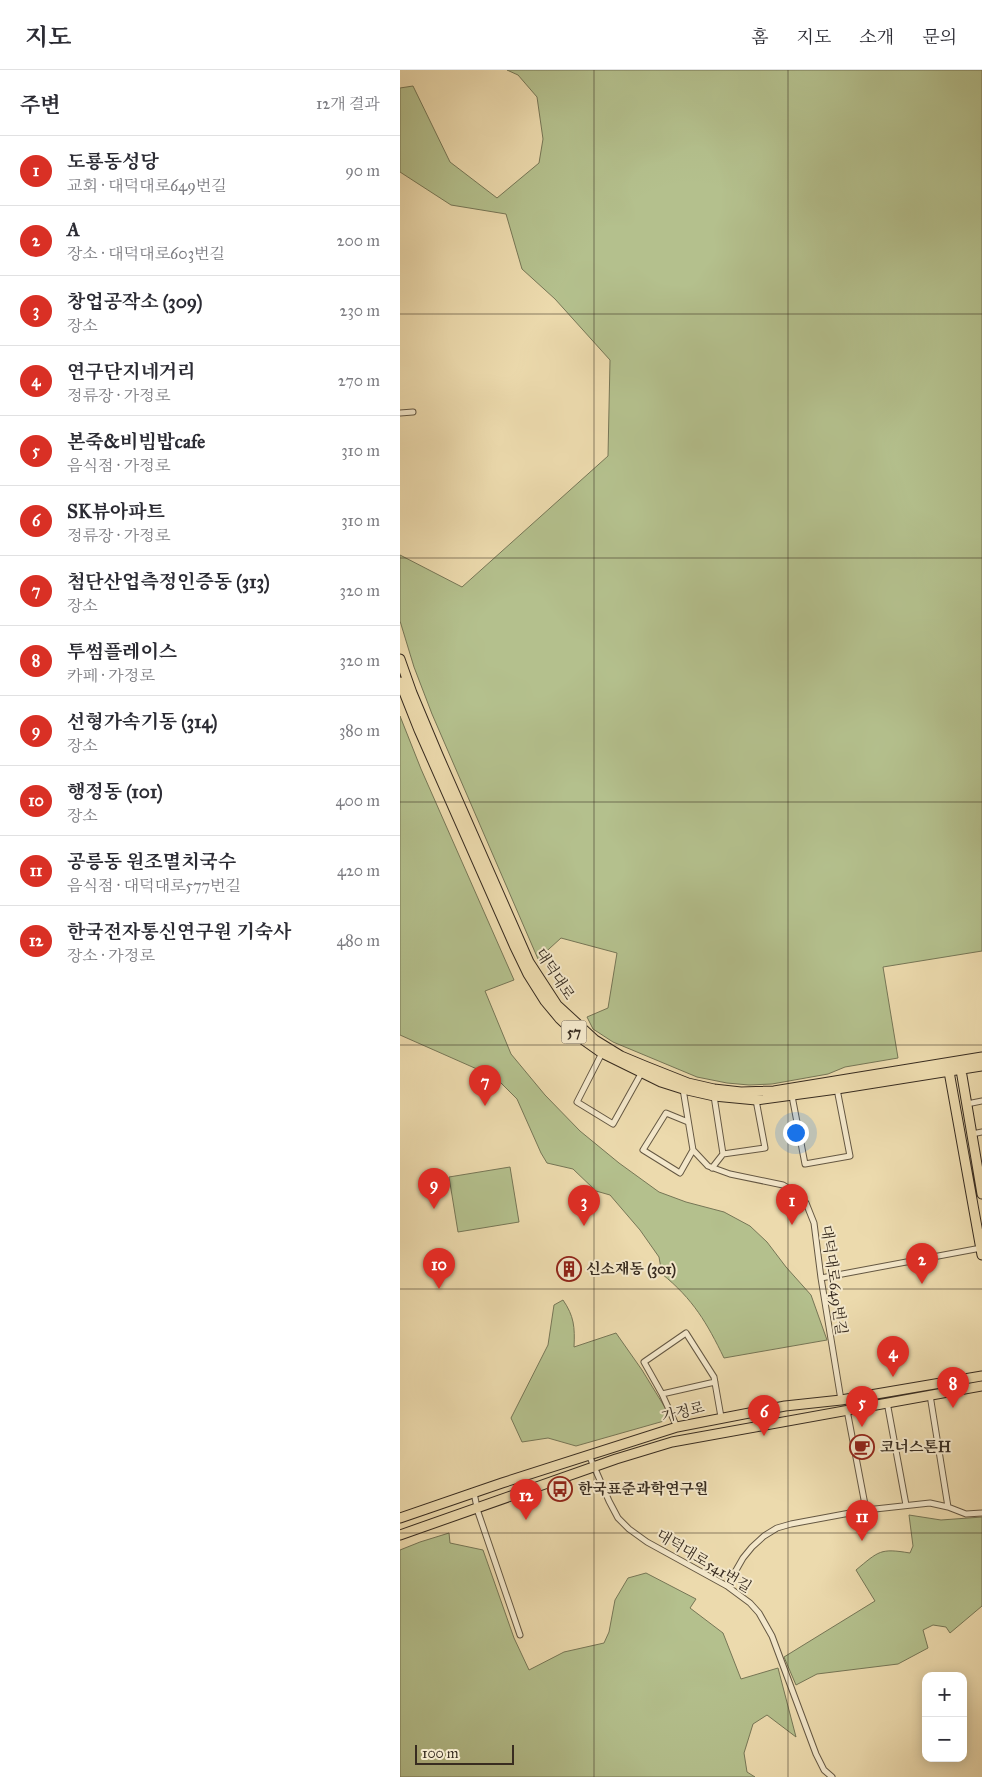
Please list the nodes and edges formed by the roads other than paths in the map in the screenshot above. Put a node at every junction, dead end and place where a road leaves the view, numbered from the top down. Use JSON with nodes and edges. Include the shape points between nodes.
{"nodes":[{"id":1,"x":412,"y":412,"type":"dead end"},
{"id":2,"x":400,"y":413,"type":"edge"},
{"id":3,"x":400,"y":659,"type":"edge"},
{"id":4,"x":400,"y":682,"type":"edge"},
{"id":5,"x":602,"y":1053,"type":"junction"},
{"id":6,"x":982,"y":1057,"type":"edge"},
{"id":7,"x":960,"y":1066,"type":"junction"},
{"id":8,"x":982,"y":1066,"type":"edge"},
{"id":9,"x":948,"y":1068,"type":"junction"},
{"id":10,"x":642,"y":1072,"type":"junction"},
{"id":11,"x":683,"y":1089,"type":"junction"},
{"id":12,"x":838,"y":1089,"type":"junction"},
{"id":13,"x":714,"y":1096,"type":"junction"},
{"id":14,"x":792,"y":1096,"type":"junction"},
{"id":15,"x":756,"y":1100,"type":"junction"},
{"id":16,"x":982,"y":1101,"type":"edge"},
{"id":17,"x":967,"y":1104,"type":"junction"},
{"id":18,"x":688,"y":1122,"type":"junction"},
{"id":19,"x":982,"y":1132,"type":"edge"},
{"id":20,"x":972,"y":1134,"type":"junction"},
{"id":21,"x":693,"y":1150,"type":"junction"},
{"id":22,"x":723,"y":1154,"type":"junction"},
{"id":23,"x":712,"y":1168,"type":"junction"},
{"id":24,"x":982,"y":1194,"type":"edge"},
{"id":25,"x":981,"y":1252,"type":"edge"},
{"id":26,"x":820,"y":1278,"type":"junction"},
{"id":27,"x":981,"y":1375,"type":"edge"},
{"id":28,"x":715,"y":1382,"type":"junction"},
{"id":29,"x":982,"y":1386,"type":"edge"},
{"id":30,"x":662,"y":1394,"type":"junction"},
{"id":31,"x":930,"y":1395,"type":"junction"},
{"id":32,"x":840,"y":1400,"type":"junction"},
{"id":33,"x":887,"y":1402,"type":"junction"},
{"id":34,"x":847,"y":1410,"type":"junction"},
{"id":35,"x":721,"y":1417,"type":"junction"},
{"id":36,"x":677,"y":1427,"type":"junction"},
{"id":37,"x":589,"y":1454,"type":"junction"},
{"id":38,"x":594,"y":1468,"type":"junction"},
{"id":39,"x":474,"y":1493,"type":"junction"},
{"id":40,"x":906,"y":1505,"type":"junction"},
{"id":41,"x":948,"y":1506,"type":"junction"},
{"id":42,"x":477,"y":1508,"type":"junction"},
{"id":43,"x":866,"y":1510,"type":"junction"},
{"id":44,"x":982,"y":1513,"type":"edge"},
{"id":45,"x":400,"y":1518,"type":"edge"},
{"id":46,"x":400,"y":1535,"type":"edge"},
{"id":47,"x":727,"y":1586,"type":"junction"},
{"id":48,"x":520,"y":1635,"type":"dead end"},
{"id":49,"x":832,"y":1777,"type":"edge"}],
"edges":[{"from":1,"to":2,"type":"street"},
{"from":3,"to":9,"type":"main road","name":"대덕대로","number":"57","via":[[438,755],[529,962],[557,1005],[595,1040],[621,1056],[688,1083],[741,1092],[774,1091]]},
{"from":4,"to":5,"type":"main road","name":"대덕대로","number":"57","via":[[528,974],[560,1020]]},
{"from":5,"to":10,"type":"main road","name":"대덕대로","number":"57"},
{"from":5,"to":10,"type":"street","via":[[577,1102],[613,1124]]},
{"from":6,"to":7,"type":"main road"},
{"from":7,"to":8,"type":"main road"},
{"from":7,"to":9,"type":"main road","name":"대덕대로","number":"57"},
{"from":7,"to":17,"type":"main road"},
{"from":9,"to":12,"type":"main road","name":"대덕대로","number":"57"},
{"from":9,"to":25,"type":"main road"},
{"from":10,"to":11,"type":"main road","name":"대덕대로","number":"57"},
{"from":11,"to":13,"type":"main road","name":"대덕대로","number":"57"},
{"from":11,"to":18,"type":"street"},
{"from":12,"to":14,"type":"main road","name":"대덕대로","number":"57"},
{"from":12,"to":14,"type":"street","via":[[850,1156],[805,1164]]},
{"from":13,"to":15,"type":"main road","name":"대덕대로","number":"57"},
{"from":13,"to":22,"type":"street"},
{"from":14,"to":15,"type":"main road","name":"대덕대로","number":"57"},
{"from":15,"to":22,"type":"street","via":[[765,1148]]},
{"from":16,"to":17,"type":"street"},
{"from":17,"to":20,"type":"main road"},
{"from":18,"to":21,"type":"street"},
{"from":18,"to":21,"type":"street","via":[[666,1113],[643,1150],[680,1173]]},
{"from":19,"to":20,"type":"street"},
{"from":20,"to":24,"type":"main road"},
{"from":21,"to":23,"type":"street","name":"대덕대로649번길"},
{"from":22,"to":23,"type":"street"},
{"from":23,"to":26,"type":"street","name":"대덕대로649번길","via":[[783,1185],[806,1203],[812,1215]]},
{"from":25,"to":26,"type":"street"},
{"from":26,"to":32,"type":"street","name":"대덕대로649번길"},
{"from":27,"to":32,"type":"main road","name":"가정로"},
{"from":28,"to":30,"type":"street"},
{"from":28,"to":30,"type":"street","via":[[686,1333],[644,1362]]},
{"from":28,"to":35,"type":"street"},
{"from":29,"to":31,"type":"main road","name":"가정로"},
{"from":30,"to":36,"type":"street"},
{"from":31,"to":33,"type":"main road","name":"가정로"},
{"from":31,"to":41,"type":"street"},
{"from":32,"to":35,"type":"main road","name":"가정로"},
{"from":33,"to":34,"type":"main road","name":"가정로"},
{"from":33,"to":40,"type":"street"},
{"from":34,"to":38,"type":"main road","name":"가정로","via":[[672,1442]]},
{"from":34,"to":43,"type":"street"},
{"from":35,"to":36,"type":"main road","name":"가정로"},
{"from":36,"to":37,"type":"main road","name":"가정로"},
{"from":37,"to":38,"type":"street","name":"대덕대로541번길"},
{"from":37,"to":39,"type":"main road","name":"가정로"},
{"from":38,"to":42,"type":"main road","name":"가정로"},
{"from":38,"to":47,"type":"street","name":"대덕대로541번길","via":[[618,1518],[629,1529]]},
{"from":39,"to":42,"type":"street"},
{"from":39,"to":45,"type":"main road","name":"가정로"},
{"from":40,"to":41,"type":"street","via":[[930,1503]]},
{"from":40,"to":43,"type":"street"},
{"from":41,"to":44,"type":"street","via":[[966,1514]]},
{"from":42,"to":46,"type":"main road","name":"가정로"},
{"from":42,"to":48,"type":"street"},
{"from":43,"to":47,"type":"street","via":[[778,1528],[752,1547]]},
{"from":47,"to":49,"type":"street","name":"대덕대로541번길","via":[[750,1604],[766,1624],[816,1754],[824,1770]]}]}
